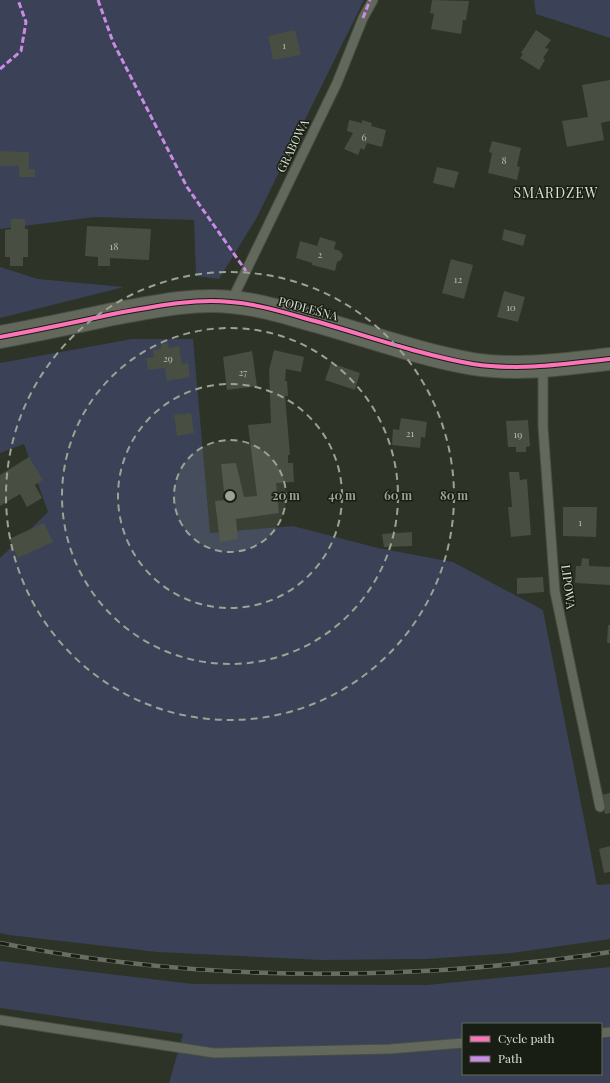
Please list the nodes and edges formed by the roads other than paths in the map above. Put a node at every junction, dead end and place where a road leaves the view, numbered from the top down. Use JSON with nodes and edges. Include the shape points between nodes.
{"nodes":[{"id":1,"x":373,"y":0,"type":"edge"},
{"id":2,"x":231,"y":302,"type":"junction"},
{"id":3,"x":0,"y":337,"type":"edge"},
{"id":4,"x":610,"y":359,"type":"edge"},
{"id":5,"x":543,"y":367,"type":"junction"},
{"id":6,"x":600,"y":807,"type":"dead end"},
{"id":7,"x":0,"y":1020,"type":"edge"},
{"id":8,"x":462,"y":1043,"type":"edge"}],
"edges":[{"from":1,"to":2,"type":"lane","name":"GRABOWA","via":[[363,18],[337,83]]},
{"from":2,"to":3,"type":"street","name":"PODLEŚNA","via":[[166,305]]},
{"from":2,"to":5,"type":"street","name":"PODLEŚNA","via":[[291,314],[443,358],[481,365]]},
{"from":4,"to":5,"type":"street","name":"PODLEŚNA"},
{"from":5,"to":6,"type":"lane","name":"LIPOWA","via":[[543,427],[555,592]]},
{"from":7,"to":8,"type":"lane","via":[[214,1054],[390,1049]]}]}
